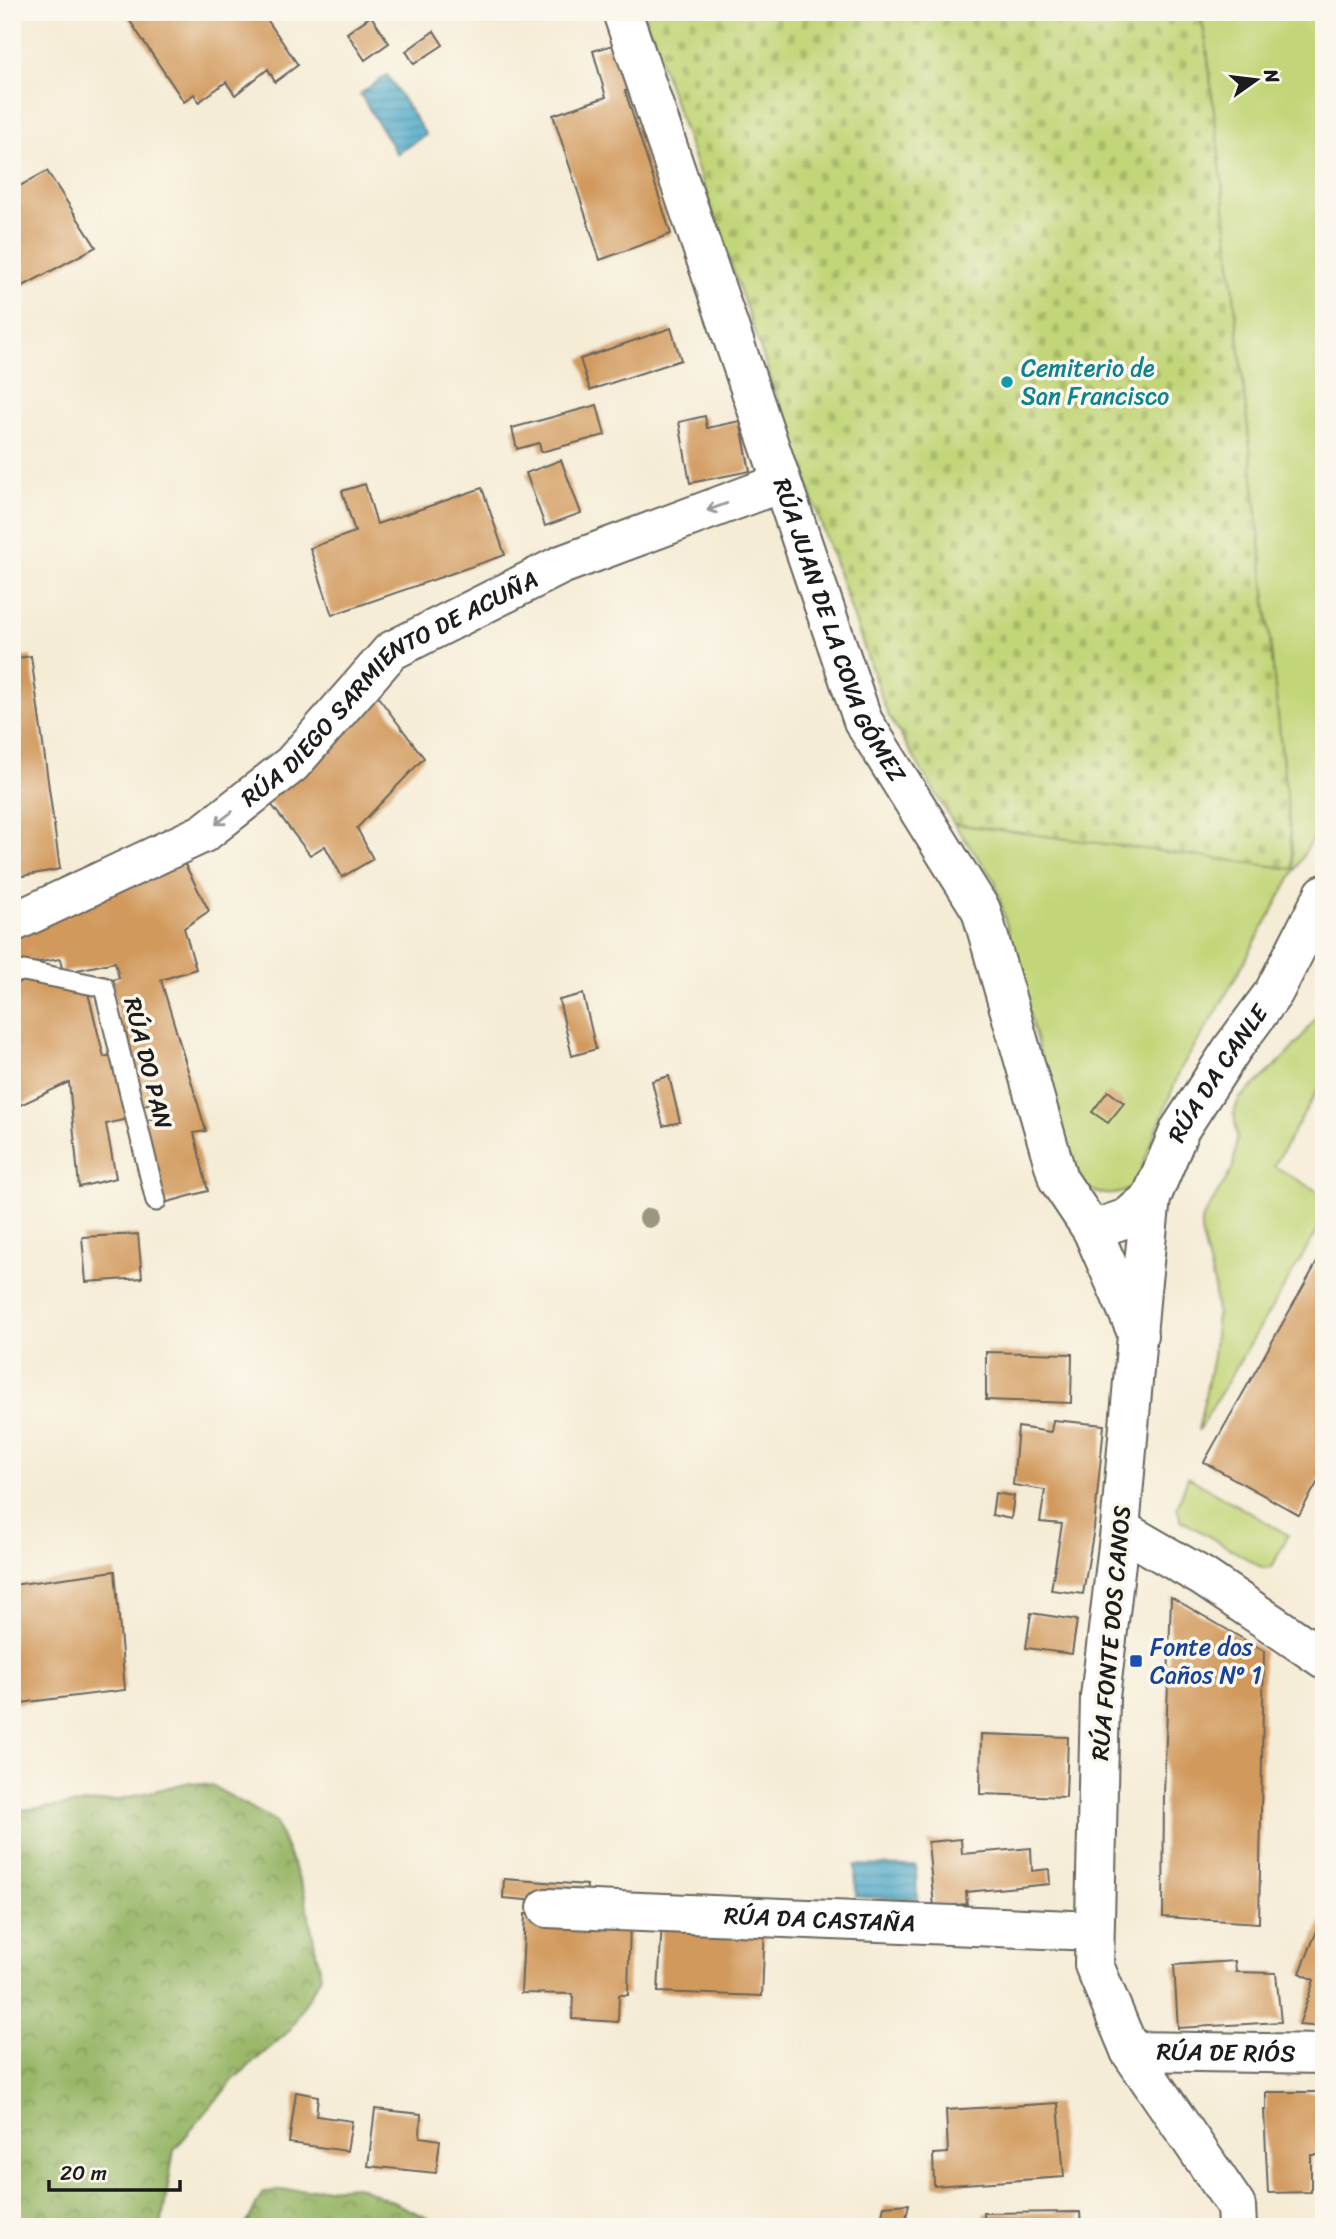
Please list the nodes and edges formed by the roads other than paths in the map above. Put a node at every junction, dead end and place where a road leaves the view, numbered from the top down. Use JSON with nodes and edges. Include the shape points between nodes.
{"nodes":[{"id":1,"x":622,"y":12,"type":"edge"},
{"id":2,"x":782,"y":483,"type":"junction"},
{"id":3,"x":1324,"y":894,"type":"edge"},
{"id":4,"x":12,"y":923,"type":"edge"},
{"id":5,"x":12,"y":973,"type":"edge"},
{"id":6,"x":1151,"y":1198,"type":"junction"},
{"id":7,"x":156,"y":1201,"type":"dead end"},
{"id":8,"x":1092,"y":1230,"type":"junction"},
{"id":9,"x":1138,"y":1335,"type":"junction"},
{"id":10,"x":1120,"y":1529,"type":"junction"},
{"id":11,"x":1324,"y":1659,"type":"edge"},
{"id":12,"x":547,"y":1908,"type":"dead end"},
{"id":13,"x":1094,"y":1931,"type":"junction"},
{"id":14,"x":1130,"y":2051,"type":"junction"},
{"id":15,"x":1324,"y":2054,"type":"edge"},
{"id":16,"x":1237,"y":2227,"type":"edge"}],
"edges":[{"from":1,"to":2,"type":"street","name":"RÚA JUAN DE LA COVA GÓMEZ"},
{"from":2,"to":4,"type":"street","name":"RÚA DIEGO SARMIENTO DE ACUÑA","one_way":true,"via":[[561,565],[391,651],[292,764],[204,833]]},
{"from":2,"to":8,"type":"street","name":"RÚA JUAN DE LA COVA GÓMEZ","via":[[863,722],[981,910],[1058,1179]]},
{"from":3,"to":6,"type":"street","name":"RÚA DA CANLE","via":[[1274,992],[1180,1129]]},
{"from":5,"to":7,"type":"lane","name":"RÚA DO PAN","via":[[24,971],[104,987]]},
{"from":6,"to":8,"type":"street","name":"RÚA DA CANLE","via":[[1127,1218]]},
{"from":6,"to":9,"type":"street","name":"RÚA FONTE DOS CANOS"},
{"from":8,"to":9,"type":"street","name":"RÚA FONTE DOS CANOS"},
{"from":9,"to":10,"type":"street","name":"RÚA FONTE DOS CANOS"},
{"from":10,"to":11,"type":"street","via":[[1203,1577]]},
{"from":10,"to":13,"type":"street","name":"RÚA FONTE DOS CANOS","via":[[1100,1697]]},
{"from":12,"to":13,"type":"street","name":"RÚA DA CASTAÑA"},
{"from":13,"to":14,"type":"street","name":"RÚA FONTE DOS CANOS","via":[[1094,1965]]},
{"from":14,"to":15,"type":"street","name":"RÚA DE RIÓS"},
{"from":14,"to":16,"type":"street","name":"RÚA FONTE DOS CANOS","via":[[1236,2206]]}]}
